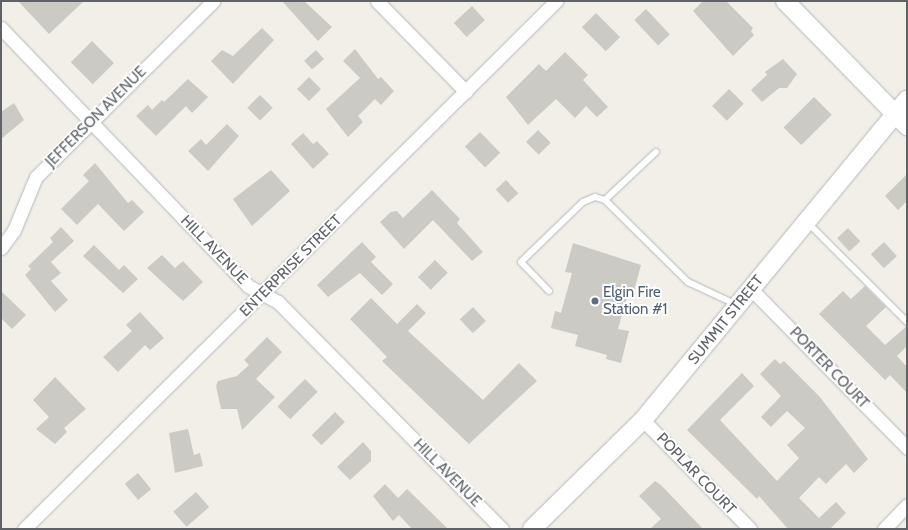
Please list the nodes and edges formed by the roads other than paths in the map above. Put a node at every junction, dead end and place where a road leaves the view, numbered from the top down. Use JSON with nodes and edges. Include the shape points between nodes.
{"nodes":[{"id":1,"x":213,"y":1,"type":"edge"},
{"id":2,"x":377,"y":1,"type":"edge"},
{"id":3,"x":556,"y":1,"type":"edge"},
{"id":4,"x":784,"y":1,"type":"edge"},
{"id":5,"x":1,"y":28,"type":"edge"},
{"id":6,"x":466,"y":92,"type":"junction"},
{"id":7,"x":907,"y":100,"type":"edge"},
{"id":8,"x":894,"y":113,"type":"junction"},
{"id":9,"x":91,"y":122,"type":"junction"},
{"id":10,"x":907,"y":126,"type":"edge"},
{"id":11,"x":656,"y":152,"type":"dead end"},
{"id":12,"x":605,"y":200,"type":"junction"},
{"id":13,"x":806,"y":221,"type":"junction"},
{"id":14,"x":1,"y":248,"type":"edge"},
{"id":15,"x":751,"y":289,"type":"junction"},
{"id":16,"x":549,"y":291,"type":"dead end"},
{"id":17,"x":263,"y":293,"type":"junction"},
{"id":18,"x":738,"y":306,"type":"junction"},
{"id":19,"x":907,"y":322,"type":"edge"},
{"id":20,"x":643,"y":420,"type":"junction"},
{"id":21,"x":907,"y":448,"type":"edge"},
{"id":22,"x":907,"y":505,"type":"edge"},
{"id":23,"x":890,"y":527,"type":"edge"},
{"id":24,"x":24,"y":529,"type":"edge"},
{"id":25,"x":502,"y":529,"type":"edge"},
{"id":26,"x":532,"y":529,"type":"edge"},
{"id":27,"x":750,"y":529,"type":"edge"}],
"edges":[{"from":1,"to":9,"type":"street","name":"JEFFERSON AVENUE"},
{"from":2,"to":6,"type":"street"},
{"from":3,"to":6,"type":"street","name":"ENTERPRISE STREET"},
{"from":4,"to":8,"type":"main road"},
{"from":5,"to":9,"type":"street","name":"HILL AVENUE"},
{"from":6,"to":17,"type":"street","name":"ENTERPRISE STREET"},
{"from":7,"to":8,"type":"main road","name":"SUMMIT STREET"},
{"from":8,"to":10,"type":"main road"},
{"from":8,"to":13,"type":"main road","name":"SUMMIT STREET"},
{"from":9,"to":14,"type":"street","name":"JEFFERSON AVENUE","via":[[36,177],[14,230]]},
{"from":9,"to":17,"type":"street","name":"HILL AVENUE","via":[[248,286]]},
{"from":11,"to":12,"type":"lane"},
{"from":12,"to":16,"type":"lane","via":[[595,197],[583,202],[521,262]]},
{"from":12,"to":18,"type":"lane","via":[[688,282]]},
{"from":13,"to":15,"type":"main road","name":"SUMMIT STREET"},
{"from":13,"to":19,"type":"lane"},
{"from":15,"to":18,"type":"main road","name":"SUMMIT STREET"},
{"from":15,"to":21,"type":"street","name":"PORTER COURT"},
{"from":17,"to":24,"type":"street","name":"ENTERPRISE STREET"},
{"from":17,"to":25,"type":"street","name":"HILL AVENUE","via":[[278,302]]},
{"from":18,"to":20,"type":"main road","name":"SUMMIT STREET"},
{"from":20,"to":26,"type":"main road","name":"SUMMIT STREET"},
{"from":20,"to":27,"type":"street","name":"POPLAR COURT"},
{"from":22,"to":23,"type":"street"}]}
